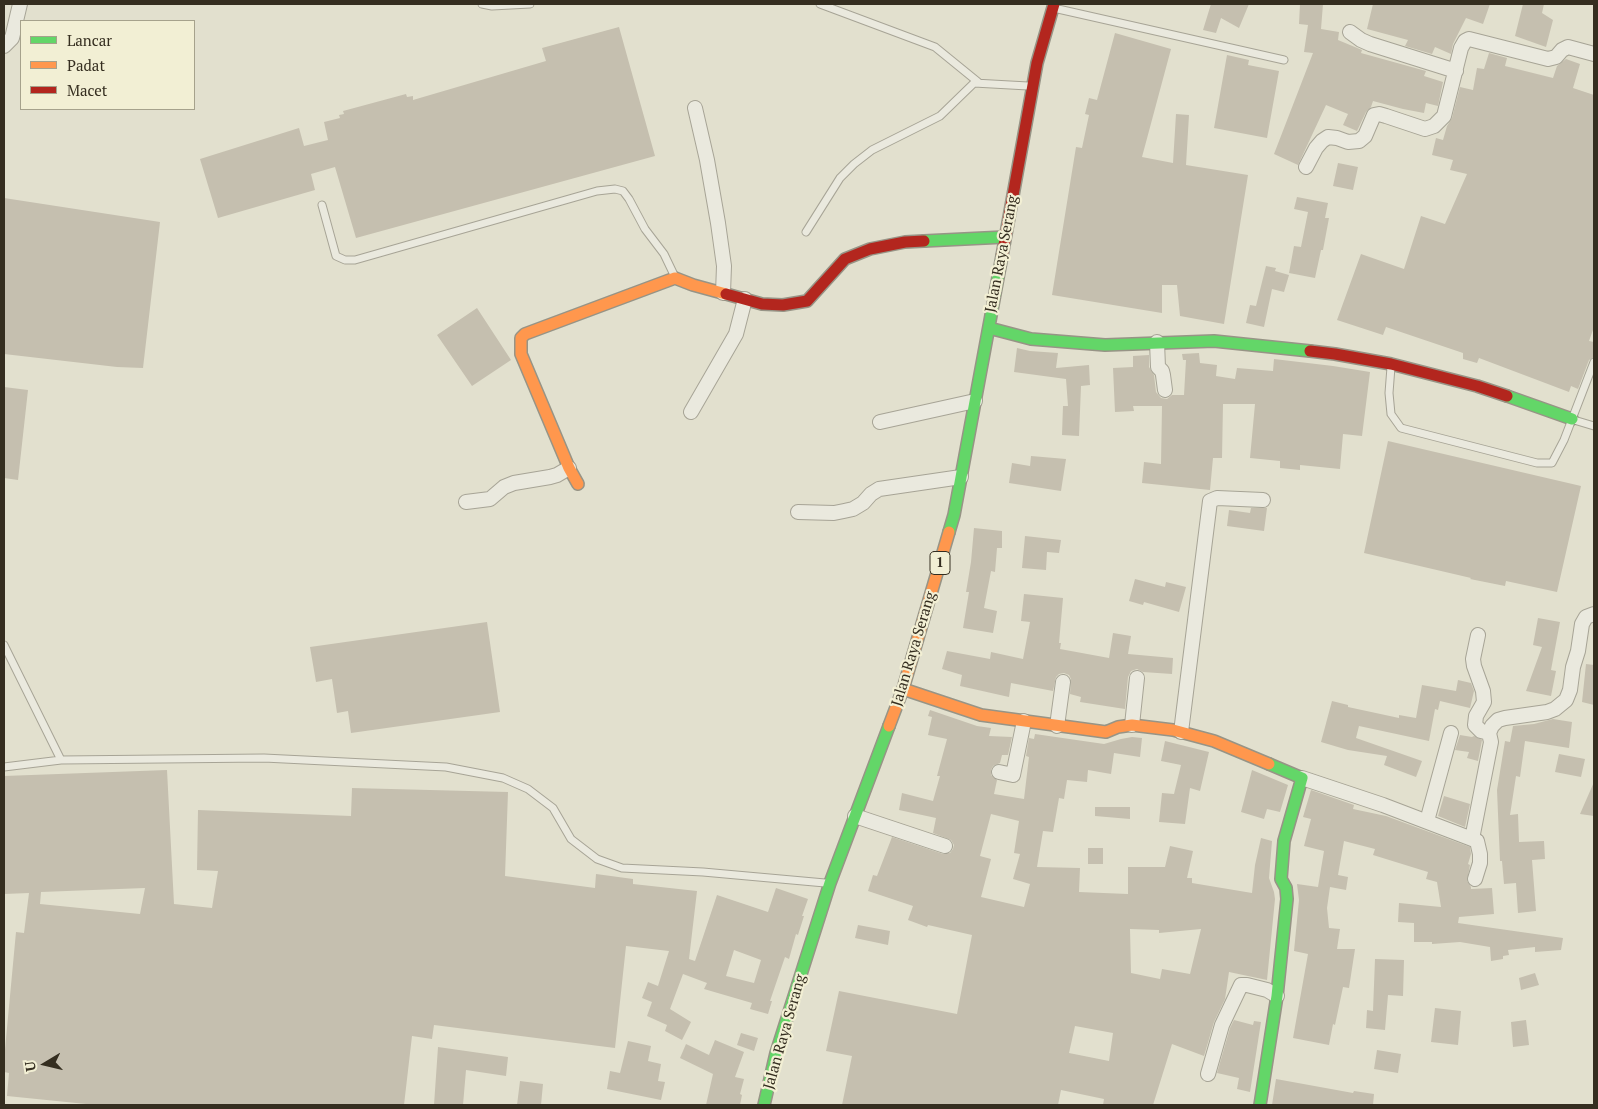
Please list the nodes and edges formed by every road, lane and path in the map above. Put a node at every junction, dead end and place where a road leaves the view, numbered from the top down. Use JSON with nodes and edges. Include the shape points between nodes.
{"nodes":[{"id":1,"x":20,"y":4,"type":"edge"},
{"id":2,"x":482,"y":4,"type":"edge"},
{"id":3,"x":530,"y":4,"type":"edge"},
{"id":4,"x":820,"y":4,"type":"edge"},
{"id":5,"x":1053,"y":6,"type":"edge"},
{"id":6,"x":1350,"y":32,"type":"dead end"},
{"id":7,"x":6,"y":40,"type":"edge"},
{"id":8,"x":1594,"y":54,"type":"edge"},
{"id":9,"x":1284,"y":60,"type":"dead end"},
{"id":10,"x":1456,"y":71,"type":"junction"},
{"id":11,"x":978,"y":82,"type":"junction"},
{"id":12,"x":1033,"y":86,"type":"junction"},
{"id":13,"x":694,"y":108,"type":"dead end"},
{"id":14,"x":1306,"y":167,"type":"dead end"},
{"id":15,"x":322,"y":205,"type":"dead end"},
{"id":16,"x":806,"y":232,"type":"dead end"},
{"id":17,"x":1005,"y":237,"type":"junction"},
{"id":18,"x":675,"y":278,"type":"junction"},
{"id":19,"x":724,"y":293,"type":"junction"},
{"id":20,"x":745,"y":300,"type":"junction"},
{"id":21,"x":988,"y":328,"type":"junction"},
{"id":22,"x":1157,"y":342,"type":"junction"},
{"id":23,"x":1594,"y":362,"type":"edge"},
{"id":24,"x":1391,"y":364,"type":"junction"},
{"id":25,"x":1164,"y":390,"type":"dead end"},
{"id":26,"x":975,"y":401,"type":"junction"},
{"id":27,"x":691,"y":412,"type":"dead end"},
{"id":28,"x":1572,"y":419,"type":"junction"},
{"id":29,"x":880,"y":422,"type":"dead end"},
{"id":30,"x":1594,"y":426,"type":"edge"},
{"id":31,"x":569,"y":468,"type":"junction"},
{"id":32,"x":961,"y":477,"type":"junction"},
{"id":33,"x":578,"y":484,"type":"dead end"},
{"id":34,"x":1263,"y":500,"type":"dead end"},
{"id":35,"x":466,"y":502,"type":"dead end"},
{"id":36,"x":798,"y":512,"type":"dead end"},
{"id":37,"x":1594,"y":614,"type":"edge"},
{"id":38,"x":1478,"y":635,"type":"dead end"},
{"id":39,"x":4,"y":645,"type":"edge"},
{"id":40,"x":1137,"y":678,"type":"dead end"},
{"id":41,"x":1064,"y":682,"type":"dead end"},
{"id":42,"x":903,"y":689,"type":"junction"},
{"id":43,"x":1024,"y":721,"type":"junction"},
{"id":44,"x":1132,"y":725,"type":"junction"},
{"id":45,"x":1057,"y":726,"type":"junction"},
{"id":46,"x":1181,"y":732,"type":"junction"},
{"id":47,"x":1451,"y":733,"type":"dead end"},
{"id":48,"x":1489,"y":733,"type":"junction"},
{"id":49,"x":62,"y":760,"type":"junction"},
{"id":50,"x":4,"y":767,"type":"edge"},
{"id":51,"x":999,"y":772,"type":"dead end"},
{"id":52,"x":1302,"y":778,"type":"junction"},
{"id":53,"x":855,"y":816,"type":"junction"},
{"id":54,"x":1427,"y":821,"type":"junction"},
{"id":55,"x":1472,"y":839,"type":"junction"},
{"id":56,"x":945,"y":846,"type":"dead end"},
{"id":57,"x":1475,"y":879,"type":"dead end"},
{"id":58,"x":830,"y":883,"type":"junction"},
{"id":59,"x":1277,"y":996,"type":"junction"},
{"id":60,"x":1208,"y":1074,"type":"dead end"},
{"id":61,"x":764,"y":1105,"type":"edge"},
{"id":62,"x":1260,"y":1105,"type":"edge"}],
"edges":[{"from":1,"to":7,"type":"street"},
{"from":2,"to":3,"type":"lane"},
{"from":4,"to":11,"type":"lane","via":[[935,47]]},
{"from":5,"to":9,"type":"lane"},
{"from":5,"to":12,"type":"main road","name":"Jalan Raya Serang","number":"1"},
{"from":6,"to":10,"type":"street","via":[[1370,44]]},
{"from":8,"to":10,"type":"street","via":[[1568,47],[1548,59],[1469,39],[1462,48]]},
{"from":10,"to":14,"type":"street","via":[[1444,116],[1434,126],[1425,129],[1374,115],[1365,136],[1359,141],[1328,137],[1316,148]]},
{"from":11,"to":12,"type":"lane"},
{"from":11,"to":16,"type":"lane","via":[[969,86],[940,116],[872,150],[854,164],[840,178]]},
{"from":12,"to":17,"type":"main road","name":"Jalan Raya Serang","number":"1"},
{"from":13,"to":19,"type":"street","via":[[718,223]]},
{"from":15,"to":18,"type":"lane","via":[[336,256],[355,260],[598,191],[615,189],[623,191],[664,254]]},
{"from":17,"to":20,"type":"main road","via":[[905,242],[870,250],[845,259],[807,301],[783,305]]},
{"from":17,"to":21,"type":"main road","name":"Jalan Raya Serang","number":"1"},
{"from":18,"to":19,"type":"main road"},
{"from":18,"to":31,"type":"main road","via":[[524,334],[521,338],[521,354]]},
{"from":19,"to":20,"type":"main road"},
{"from":20,"to":27,"type":"street","via":[[736,334]]},
{"from":21,"to":22,"type":"main road","via":[[1057,342]]},
{"from":21,"to":26,"type":"main road","name":"Jalan Raya Serang","number":"1"},
{"from":22,"to":24,"type":"main road","via":[[1214,341],[1335,354]]},
{"from":22,"to":25,"type":"street","via":[[1158,367],[1162,371]]},
{"from":23,"to":28,"type":"lane"},
{"from":24,"to":28,"type":"main road","via":[[1477,386]]},
{"from":24,"to":28,"type":"lane","via":[[1391,414],[1401,428],[1537,463],[1552,463]]},
{"from":26,"to":29,"type":"street"},
{"from":26,"to":32,"type":"main road","name":"Jalan Raya Serang","number":"1"},
{"from":28,"to":30,"type":"lane"},
{"from":31,"to":33,"type":"main road"},
{"from":31,"to":35,"type":"street","via":[[558,475],[514,483],[490,498]]},
{"from":32,"to":36,"type":"street","via":[[879,489],[854,509],[834,513]]},
{"from":32,"to":42,"type":"main road","name":"Jalan Raya Serang","number":"1","via":[[954,515]]},
{"from":34,"to":46,"type":"street","via":[[1217,498],[1210,501]]},
{"from":37,"to":48,"type":"street","via":[[1586,617],[1582,624],[1566,700],[1547,712],[1498,720]]},
{"from":38,"to":48,"type":"street","via":[[1473,659],[1484,702],[1475,725]]},
{"from":39,"to":49,"type":"lane"},
{"from":40,"to":44,"type":"street"},
{"from":41,"to":45,"type":"street"},
{"from":42,"to":43,"type":"main road","via":[[982,715]]},
{"from":42,"to":53,"type":"main road","name":"Jalan Raya Serang","number":"1"},
{"from":43,"to":45,"type":"main road"},
{"from":43,"to":51,"type":"street","via":[[1013,775]]},
{"from":44,"to":45,"type":"main road","via":[[1106,732]]},
{"from":44,"to":46,"type":"main road"},
{"from":46,"to":52,"type":"main road"},
{"from":47,"to":54,"type":"street"},
{"from":48,"to":55,"type":"street"},
{"from":49,"to":50,"type":"lane"},
{"from":49,"to":58,"type":"lane","via":[[264,758],[446,767],[503,778],[528,789],[553,808],[571,839],[597,858],[622,868]]},
{"from":52,"to":54,"type":"street"},
{"from":52,"to":59,"type":"main road","via":[[1284,841],[1281,879],[1287,899]]},
{"from":53,"to":56,"type":"street"},
{"from":53,"to":58,"type":"main road","name":"Jalan Raya Serang","number":"1"},
{"from":54,"to":55,"type":"street"},
{"from":55,"to":57,"type":"street","via":[[1478,841],[1480,854]]},
{"from":58,"to":61,"type":"main road","name":"Jalan Raya Serang","number":"1","via":[[776,1053]]},
{"from":59,"to":60,"type":"street","via":[[1255,986],[1241,985],[1222,1025]]},
{"from":59,"to":62,"type":"main road"}]}
